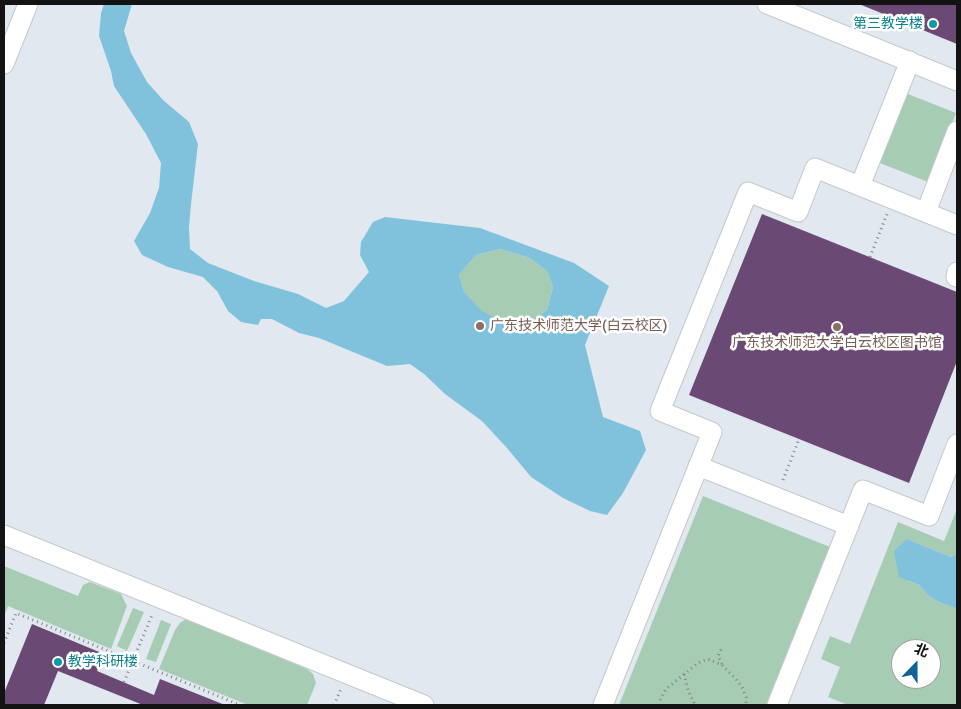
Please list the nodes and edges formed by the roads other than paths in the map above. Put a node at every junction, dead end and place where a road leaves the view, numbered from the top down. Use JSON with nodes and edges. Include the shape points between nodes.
{"nodes":[{"id":1,"x":28,"y":4,"type":"edge"},
{"id":2,"x":767,"y":4,"type":"edge"},
{"id":3,"x":910,"y":61,"type":"junction"},
{"id":4,"x":4,"y":64,"type":"edge"},
{"id":5,"x":957,"y":80,"type":"edge"},
{"id":6,"x":957,"y":131,"type":"edge"},
{"id":7,"x":860,"y":186,"type":"junction"},
{"id":8,"x":926,"y":212,"type":"junction"},
{"id":9,"x":957,"y":225,"type":"edge"},
{"id":10,"x":957,"y":272,"type":"edge"},
{"id":11,"x":957,"y":277,"type":"edge"},
{"id":12,"x":957,"y":444,"type":"edge"},
{"id":13,"x":698,"y":466,"type":"junction"},
{"id":14,"x":849,"y":526,"type":"junction"},
{"id":15,"x":4,"y":535,"type":"edge"},
{"id":16,"x":424,"y":705,"type":"edge"},
{"id":17,"x":603,"y":705,"type":"edge"},
{"id":18,"x":777,"y":705,"type":"edge"}],
"edges":[{"from":1,"to":4,"type":"lane"},
{"from":2,"to":3,"type":"lane"},
{"from":3,"to":5,"type":"lane"},
{"from":3,"to":7,"type":"lane"},
{"from":6,"to":8,"type":"lane"},
{"from":7,"to":8,"type":"lane"},
{"from":7,"to":13,"type":"lane","via":[[815,168],[798,212],[748,192],[660,411],[712,432]]},
{"from":8,"to":9,"type":"lane"},
{"from":10,"to":11,"type":"lane"},
{"from":12,"to":14,"type":"lane","via":[[929,516],[863,490]]},
{"from":13,"to":14,"type":"lane"},
{"from":13,"to":17,"type":"lane"},
{"from":14,"to":18,"type":"lane"},
{"from":15,"to":16,"type":"lane"}]}
